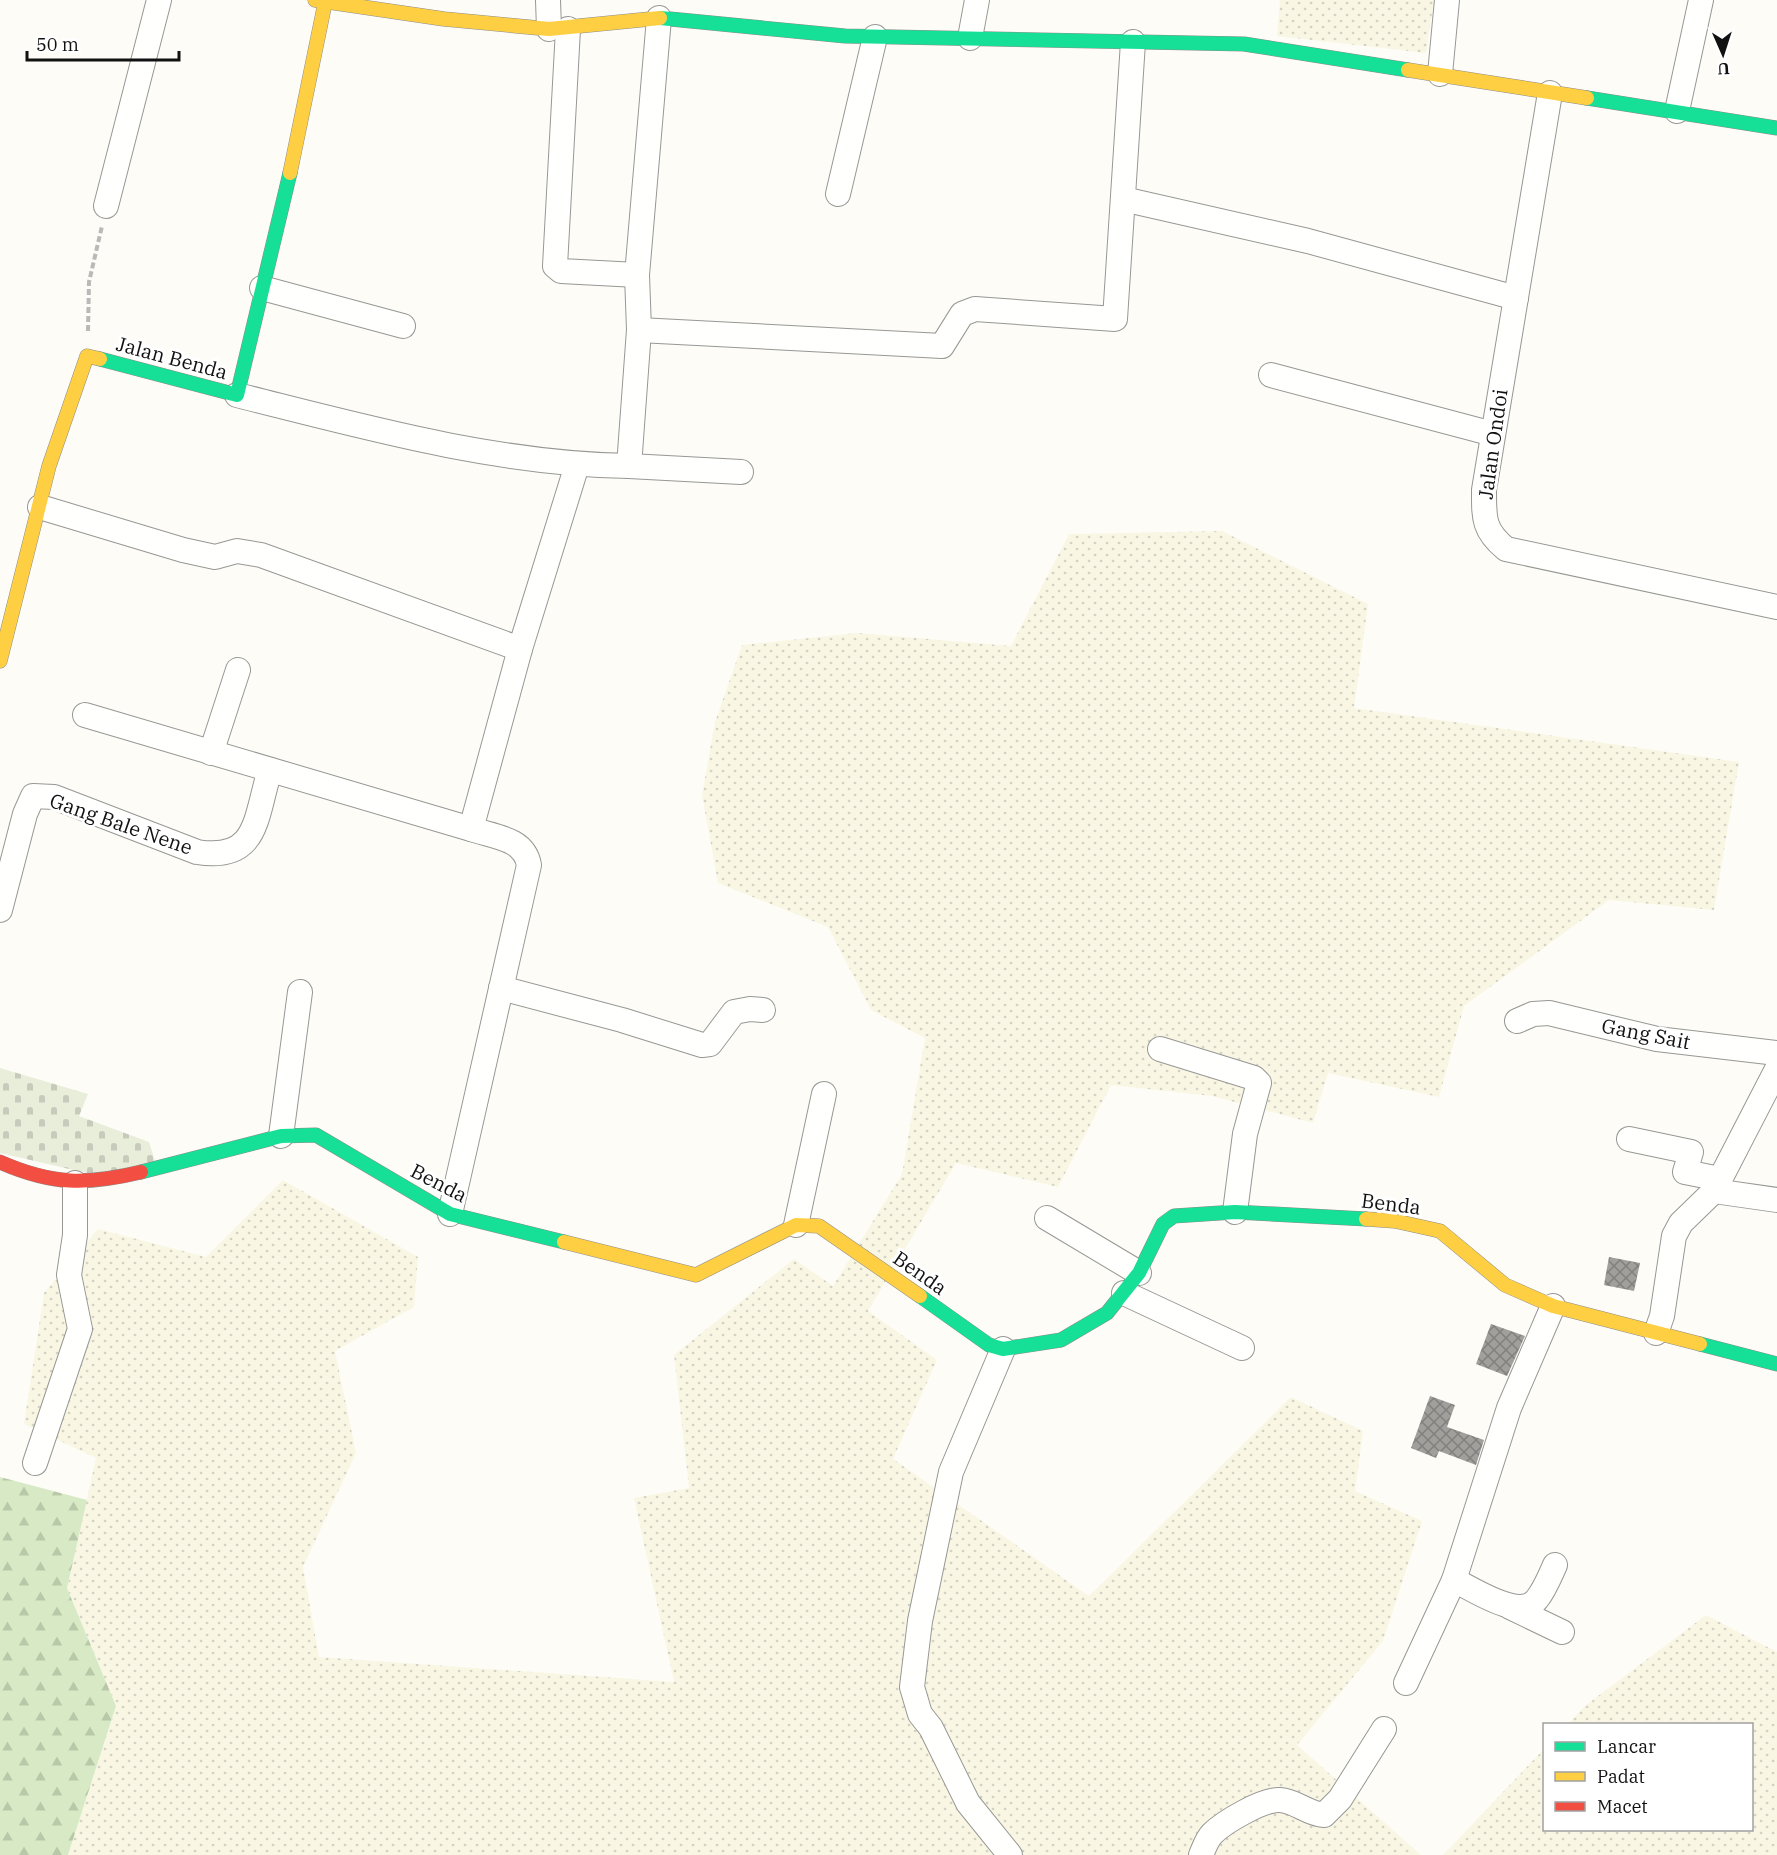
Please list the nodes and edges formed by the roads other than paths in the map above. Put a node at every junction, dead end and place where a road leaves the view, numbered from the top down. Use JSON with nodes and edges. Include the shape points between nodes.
{"nodes":[{"id":1,"x":159,"y":0,"type":"edge"},
{"id":2,"x":548,"y":0,"type":"edge"},
{"id":3,"x":977,"y":0,"type":"edge"},
{"id":4,"x":1447,"y":0,"type":"edge"},
{"id":5,"x":1701,"y":0,"type":"edge"},
{"id":6,"x":320,"y":2,"type":"edge"},
{"id":7,"x":659,"y":18,"type":"junction"},
{"id":8,"x":558,"y":29,"type":"junction"},
{"id":9,"x":875,"y":37,"type":"junction"},
{"id":10,"x":970,"y":38,"type":"junction"},
{"id":11,"x":1133,"y":42,"type":"junction"},
{"id":12,"x":1440,"y":74,"type":"junction"},
{"id":13,"x":1550,"y":93,"type":"junction"},
{"id":14,"x":1677,"y":111,"type":"junction"},
{"id":15,"x":1777,"y":128,"type":"edge"},
{"id":16,"x":838,"y":194,"type":"dead end"},
{"id":17,"x":1123,"y":199,"type":"junction"},
{"id":18,"x":106,"y":206,"type":"road end"},
{"id":19,"x":637,"y":275,"type":"junction"},
{"id":20,"x":262,"y":288,"type":"junction"},
{"id":21,"x":1516,"y":298,"type":"junction"},
{"id":22,"x":403,"y":326,"type":"dead end"},
{"id":23,"x":639,"y":330,"type":"junction"},
{"id":24,"x":1271,"y":375,"type":"dead end"},
{"id":25,"x":237,"y":395,"type":"junction"},
{"id":26,"x":1493,"y":434,"type":"junction"},
{"id":27,"x":577,"y":465,"type":"junction"},
{"id":28,"x":629,"y":466,"type":"junction"},
{"id":29,"x":741,"y":472,"type":"dead end"},
{"id":30,"x":40,"y":507,"type":"junction"},
{"id":31,"x":1777,"y":607,"type":"edge"},
{"id":32,"x":520,"y":649,"type":"junction"},
{"id":33,"x":0,"y":661,"type":"edge"},
{"id":34,"x":238,"y":670,"type":"dead end"},
{"id":35,"x":85,"y":715,"type":"dead end"},
{"id":36,"x":211,"y":753,"type":"junction"},
{"id":37,"x":270,"y":770,"type":"junction"},
{"id":38,"x":471,"y":829,"type":"junction"},
{"id":39,"x":0,"y":910,"type":"edge"},
{"id":40,"x":501,"y":988,"type":"junction"},
{"id":41,"x":300,"y":992,"type":"dead end"},
{"id":42,"x":763,"y":1010,"type":"dead end"},
{"id":43,"x":1517,"y":1021,"type":"dead end"},
{"id":44,"x":1160,"y":1049,"type":"dead end"},
{"id":45,"x":1777,"y":1053,"type":"edge"},
{"id":46,"x":1777,"y":1069,"type":"edge"},
{"id":47,"x":824,"y":1094,"type":"dead end"},
{"id":48,"x":281,"y":1136,"type":"junction"},
{"id":49,"x":1629,"y":1139,"type":"dead end"},
{"id":50,"x":0,"y":1162,"type":"edge"},
{"id":51,"x":75,"y":1183,"type":"junction"},
{"id":52,"x":1717,"y":1185,"type":"junction"},
{"id":53,"x":1777,"y":1200,"type":"edge"},
{"id":54,"x":1235,"y":1212,"type":"junction"},
{"id":55,"x":450,"y":1214,"type":"junction"},
{"id":56,"x":1047,"y":1218,"type":"dead end"},
{"id":57,"x":796,"y":1225,"type":"junction"},
{"id":58,"x":1139,"y":1273,"type":"junction"},
{"id":59,"x":1124,"y":1293,"type":"junction"},
{"id":60,"x":1553,"y":1306,"type":"junction"},
{"id":61,"x":1656,"y":1333,"type":"junction"},
{"id":62,"x":1242,"y":1348,"type":"dead end"},
{"id":63,"x":1004,"y":1349,"type":"junction"},
{"id":64,"x":1777,"y":1364,"type":"edge"},
{"id":65,"x":35,"y":1463,"type":"dead end"},
{"id":66,"x":1556,"y":1565,"type":"dead end"},
{"id":67,"x":1454,"y":1580,"type":"junction"},
{"id":68,"x":1510,"y":1606,"type":"junction"},
{"id":69,"x":1562,"y":1632,"type":"dead end"},
{"id":70,"x":1406,"y":1683,"type":"dead end"},
{"id":71,"x":1384,"y":1729,"type":"dead end"},
{"id":72,"x":1010,"y":1855,"type":"edge"},
{"id":73,"x":1201,"y":1855,"type":"edge"}],
"edges":[{"from":1,"to":18,"type":"street"},
{"from":2,"to":8,"type":"street"},
{"from":3,"to":10,"type":"street"},
{"from":4,"to":12,"type":"street"},
{"from":5,"to":14,"type":"street"},
{"from":6,"to":8,"type":"street"},
{"from":6,"to":20,"type":"street","name":"Jalan Benda","via":[[291,168]]},
{"from":7,"to":8,"type":"street"},
{"from":7,"to":9,"type":"street"},
{"from":7,"to":19,"type":"street"},
{"from":8,"to":19,"type":"street","via":[[555,266],[561,271]]},
{"from":9,"to":10,"type":"street"},
{"from":9,"to":16,"type":"street"},
{"from":10,"to":11,"type":"street"},
{"from":11,"to":12,"type":"street","via":[[1244,44]]},
{"from":11,"to":17,"type":"street"},
{"from":12,"to":13,"type":"street"},
{"from":13,"to":14,"type":"street"},
{"from":13,"to":21,"type":"street","name":"Jalan Ondoi"},
{"from":14,"to":15,"type":"street"},
{"from":17,"to":21,"type":"street","via":[[1308,241]]},
{"from":17,"to":23,"type":"street","via":[[1114,319],[975,309],[962,314],[942,346]]},
{"from":19,"to":23,"type":"street"},
{"from":20,"to":22,"type":"street"},
{"from":20,"to":25,"type":"street","name":"Jalan Benda"},
{"from":21,"to":26,"type":"street","name":"Jalan Ondoi"},
{"from":23,"to":28,"type":"street"},
{"from":24,"to":26,"type":"street"},
{"from":25,"to":27,"type":"street","via":[[376,430],[536,461]]},
{"from":25,"to":30,"type":"street","name":"Jalan Benda","via":[[87,356],[73,388]]},
{"from":26,"to":31,"type":"street","name":"Jalan Ondoi","via":[[1484,513],[1491,536],[1506,549]]},
{"from":27,"to":28,"type":"street"},
{"from":27,"to":32,"type":"street"},
{"from":28,"to":29,"type":"street"},
{"from":30,"to":32,"type":"street","via":[[215,557],[237,551],[261,555]]},
{"from":30,"to":33,"type":"street","name":"Jalan Benda"},
{"from":32,"to":38,"type":"street"},
{"from":34,"to":36,"type":"street"},
{"from":35,"to":36,"type":"street"},
{"from":36,"to":37,"type":"street"},
{"from":37,"to":38,"type":"street"},
{"from":37,"to":39,"type":"street","name":"Gang Bale Nene","via":[[248,842],[233,852],[218,855],[197,852],[54,797],[33,796]]},
{"from":38,"to":40,"type":"street","via":[[519,845],[526,852],[529,865]]},
{"from":40,"to":42,"type":"street","via":[[702,1045],[710,1044],[734,1012]]},
{"from":40,"to":55,"type":"street"},
{"from":41,"to":48,"type":"street"},
{"from":43,"to":45,"type":"street","name":"Gang Sait","via":[[1549,1013],[1657,1039]]},
{"from":44,"to":54,"type":"street","via":[[1254,1078],[1258,1083],[1245,1134]]},
{"from":46,"to":52,"type":"street"},
{"from":47,"to":57,"type":"street"},
{"from":48,"to":51,"type":"street","name":"Benda","via":[[112,1179]]},
{"from":48,"to":55,"type":"street","name":"Benda","via":[[316,1135]]},
{"from":49,"to":52,"type":"street","via":[[1691,1152],[1686,1172]]},
{"from":50,"to":51,"type":"street","name":"Benda"},
{"from":51,"to":65,"type":"street","via":[[75,1234],[69,1275],[80,1329]]},
{"from":52,"to":53,"type":"street"},
{"from":52,"to":61,"type":"street","via":[[1681,1223],[1674,1236]]},
{"from":54,"to":58,"type":"street","name":"Benda","via":[[1174,1216],[1163,1224]]},
{"from":54,"to":60,"type":"street","name":"Benda","via":[[1395,1221],[1440,1231],[1505,1285]]},
{"from":55,"to":57,"type":"street","name":"Benda","via":[[696,1275]]},
{"from":56,"to":58,"type":"street"},
{"from":57,"to":63,"type":"street","name":"Benda","via":[[819,1226],[989,1345]]},
{"from":58,"to":59,"type":"street","name":"Benda"},
{"from":59,"to":62,"type":"street"},
{"from":59,"to":63,"type":"street","name":"Benda","via":[[1107,1313],[1061,1340]]},
{"from":60,"to":61,"type":"street","name":"Benda"},
{"from":60,"to":67,"type":"street","via":[[1509,1408]]},
{"from":61,"to":64,"type":"street","name":"Benda"},
{"from":63,"to":72,"type":"street","via":[[951,1472],[920,1621],[912,1687],[920,1714],[931,1728],[968,1803]]},
{"from":66,"to":68,"type":"street","via":[[1537,1600],[1524,1607]]},
{"from":67,"to":68,"type":"street"},
{"from":67,"to":70,"type":"street"},
{"from":68,"to":69,"type":"street"},
{"from":71,"to":73,"type":"street","via":[[1340,1799],[1324,1815],[1279,1800],[1257,1805],[1212,1834]]}]}
